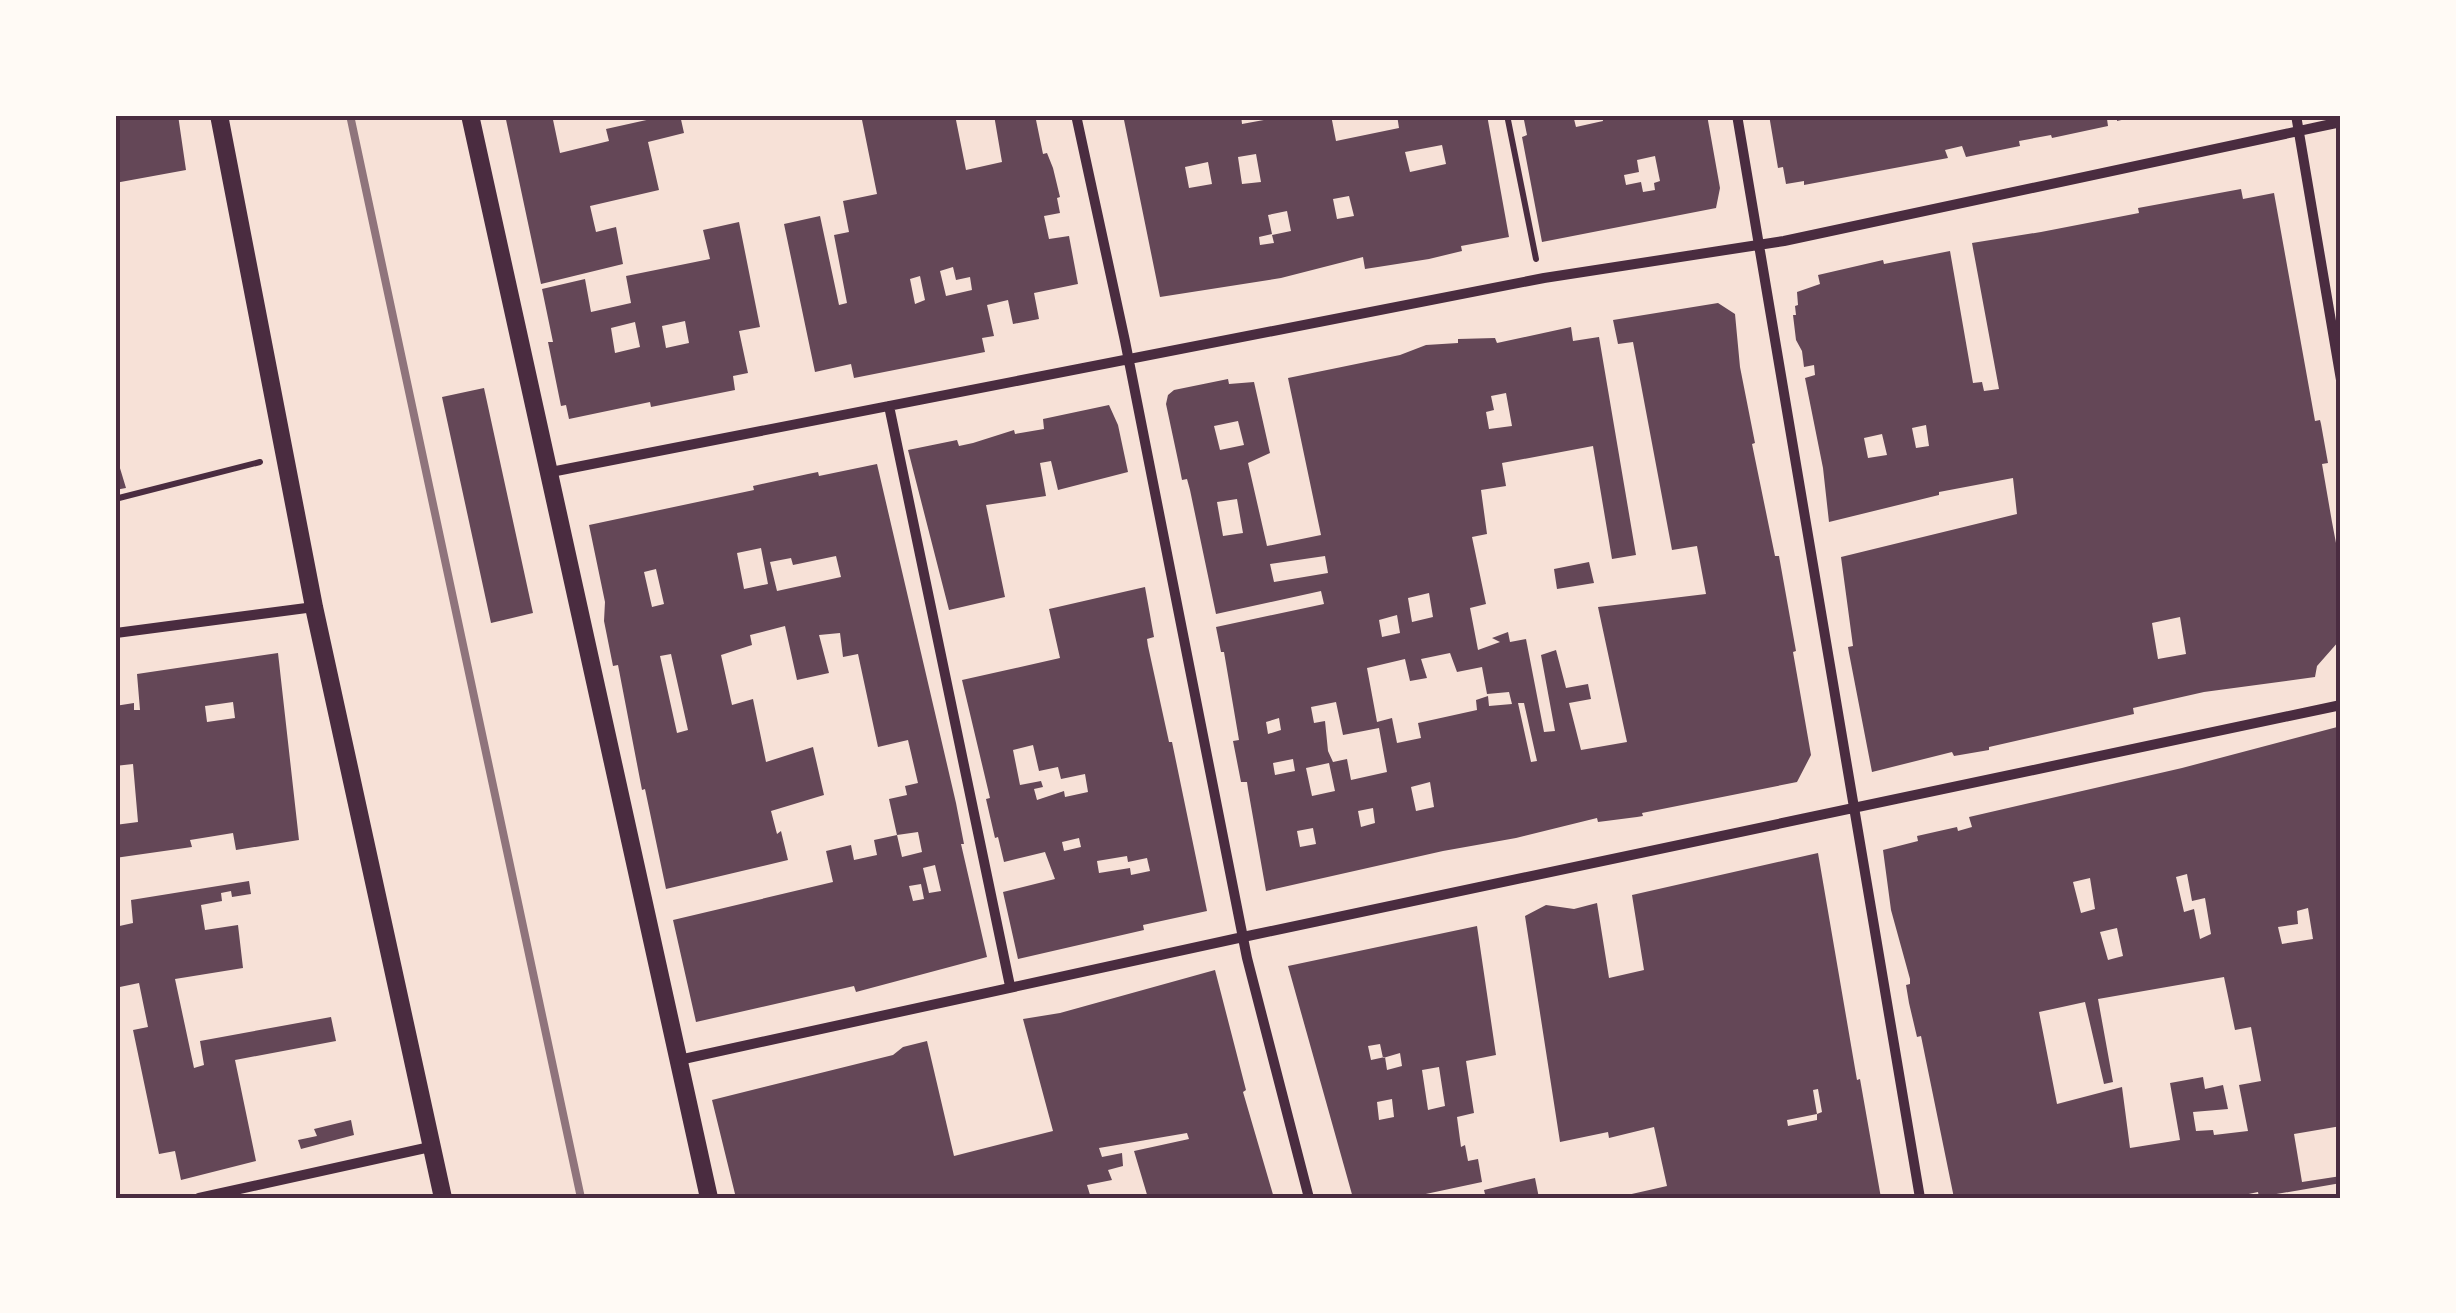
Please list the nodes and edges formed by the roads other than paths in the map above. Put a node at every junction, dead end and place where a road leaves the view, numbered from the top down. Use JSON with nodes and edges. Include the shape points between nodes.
{"nodes":[{"id":1,"x":219,"y":115,"type":"edge"},
{"id":2,"x":470,"y":115,"type":"edge"},
{"id":3,"x":1076,"y":115,"type":"edge"},
{"id":4,"x":1737,"y":115,"type":"edge"},
{"id":5,"x":2296,"y":115,"type":"edge"},
{"id":6,"x":2341,"y":122,"type":"edge"},
{"id":7,"x":2299,"y":131,"type":"junction"},
{"id":8,"x":1761,"y":245,"type":"junction"},
{"id":9,"x":1129,"y":359,"type":"junction"},
{"id":10,"x":2341,"y":380,"type":"edge"},
{"id":11,"x":889,"y":406,"type":"junction"},
{"id":12,"x":551,"y":472,"type":"junction"},
{"id":13,"x":314,"y":607,"type":"junction"},
{"id":14,"x":116,"y":633,"type":"edge"},
{"id":15,"x":2341,"y":704,"type":"edge"},
{"id":16,"x":1854,"y":808,"type":"junction"},
{"id":17,"x":1243,"y":936,"type":"junction"},
{"id":18,"x":1010,"y":986,"type":"junction"},
{"id":19,"x":679,"y":1060,"type":"junction"},
{"id":20,"x":430,"y":1148,"type":"junction"},
{"id":21,"x":199,"y":1198,"type":"edge"},
{"id":22,"x":443,"y":1198,"type":"edge"},
{"id":23,"x":710,"y":1198,"type":"edge"},
{"id":24,"x":1309,"y":1198,"type":"edge"},
{"id":25,"x":1920,"y":1198,"type":"edge"}],
"edges":[{"from":1,"to":13,"type":"street"},
{"from":2,"to":12,"type":"street"},
{"from":3,"to":9,"type":"street"},
{"from":4,"to":8,"type":"street"},
{"from":5,"to":7,"type":"street"},
{"from":6,"to":7,"type":"street"},
{"from":7,"to":8,"type":"street"},
{"from":7,"to":10,"type":"street"},
{"from":8,"to":9,"type":"street","via":[[1544,278]]},
{"from":8,"to":16,"type":"street"},
{"from":9,"to":11,"type":"street"},
{"from":9,"to":17,"type":"street"},
{"from":11,"to":12,"type":"street"},
{"from":11,"to":18,"type":"street"},
{"from":12,"to":19,"type":"street"},
{"from":13,"to":14,"type":"street"},
{"from":13,"to":20,"type":"street"},
{"from":15,"to":16,"type":"street"},
{"from":16,"to":17,"type":"street"},
{"from":16,"to":25,"type":"street"},
{"from":17,"to":18,"type":"street"},
{"from":17,"to":24,"type":"street"},
{"from":18,"to":19,"type":"street"},
{"from":19,"to":23,"type":"street"},
{"from":20,"to":21,"type":"street"},
{"from":20,"to":22,"type":"street"}]}
